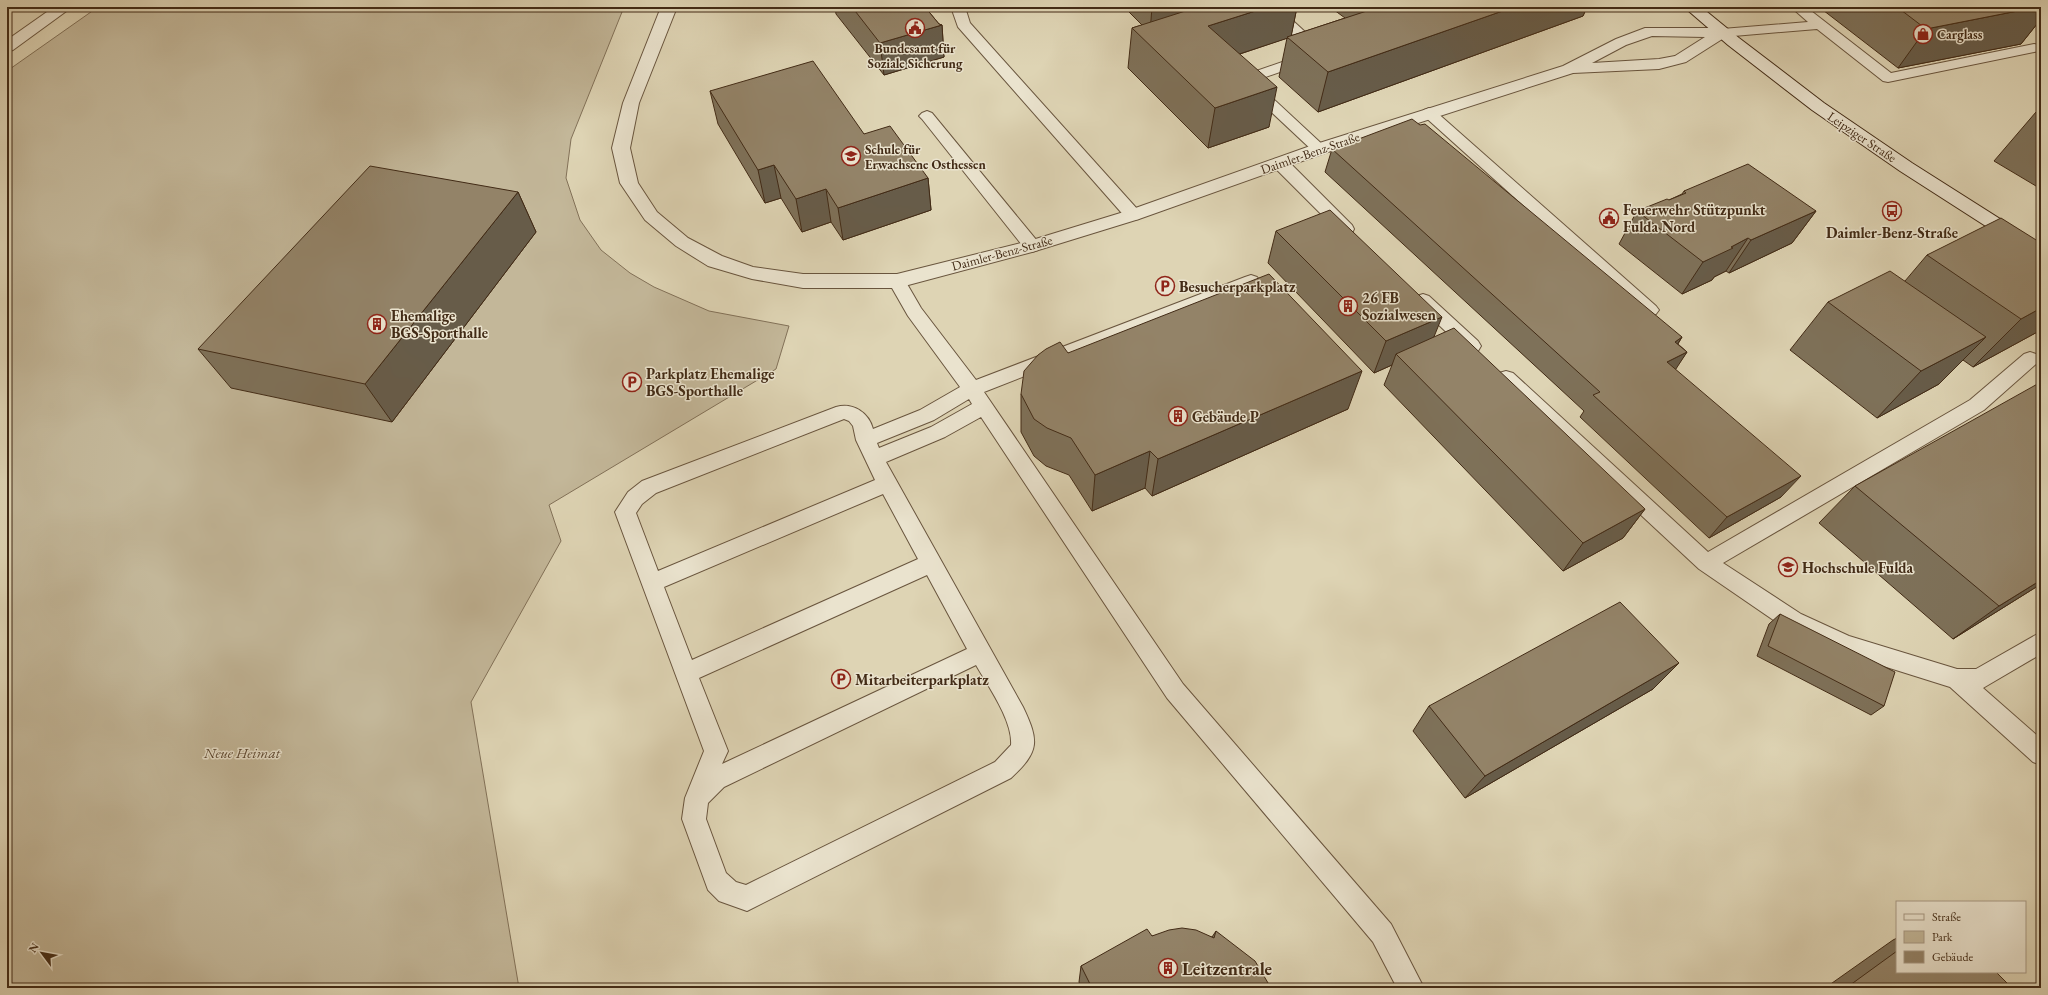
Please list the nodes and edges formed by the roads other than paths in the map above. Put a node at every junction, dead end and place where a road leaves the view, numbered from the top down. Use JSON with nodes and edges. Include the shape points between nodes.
{"nodes":[{"id":1,"x":64,"y":7,"type":"edge"},
{"id":2,"x":669,"y":7,"type":"edge"},
{"id":3,"x":958,"y":7,"type":"edge"},
{"id":4,"x":1270,"y":7,"type":"edge"},
{"id":5,"x":1692,"y":7,"type":"edge"},
{"id":6,"x":1798,"y":7,"type":"edge"},
{"id":7,"x":1820,"y":25,"type":"junction"},
{"id":8,"x":1722,"y":33,"type":"junction"},
{"id":9,"x":7,"y":47,"type":"edge"},
{"id":10,"x":2034,"y":48,"type":"dead end"},
{"id":11,"x":1570,"y":69,"type":"junction"},
{"id":12,"x":1429,"y":113,"type":"junction"},
{"id":13,"x":926,"y":116,"type":"dead end"},
{"id":14,"x":1319,"y":149,"type":"junction"},
{"id":15,"x":1280,"y":163,"type":"junction"},
{"id":16,"x":1134,"y":215,"type":"junction"},
{"id":17,"x":1361,"y":243,"type":"edge"},
{"id":18,"x":1032,"y":246,"type":"junction"},
{"id":19,"x":2041,"y":253,"type":"edge"},
{"id":20,"x":897,"y":281,"type":"junction"},
{"id":21,"x":1251,"y":281,"type":"edge"},
{"id":22,"x":1408,"y":286,"type":"edge"},
{"id":23,"x":1650,"y":310,"type":"edge"},
{"id":24,"x":2030,"y":359,"type":"edge"},
{"id":25,"x":978,"y":398,"type":"junction"},
{"id":26,"x":870,"y":449,"type":"junction"},
{"id":27,"x":887,"y":484,"type":"junction"},
{"id":28,"x":1706,"y":562,"type":"junction"},
{"id":29,"x":931,"y":563,"type":"junction"},
{"id":30,"x":651,"y":583,"type":"junction"},
{"id":31,"x":2041,"y":642,"type":"edge"},
{"id":32,"x":980,"y":652,"type":"junction"},
{"id":33,"x":686,"y":673,"type":"junction"},
{"id":34,"x":1956,"y":679,"type":"junction"},
{"id":35,"x":2041,"y":754,"type":"edge"},
{"id":36,"x":697,"y":798,"type":"junction"},
{"id":37,"x":1411,"y":988,"type":"edge"}],
"edges":[{"from":1,"to":9,"type":"street"},
{"from":2,"to":20,"type":"street","name":"Daimler-Benz-Straße","via":[[632,103],[621,148],[629,183],[651,216],[682,242],[715,261],[752,273],[803,281]]},
{"from":3,"to":16,"type":"lane","via":[[963,24]]},
{"from":4,"to":14,"type":"lane","via":[[1321,53],[1244,80]]},
{"from":5,"to":8,"type":"street","name":"Leipziger Straße"},
{"from":6,"to":7,"type":"lane"},
{"from":7,"to":8,"type":"lane"},
{"from":7,"to":10,"type":"lane","via":[[1888,78]]},
{"from":8,"to":11,"type":"street","name":"Daimler-Benz-Straße","via":[[1680,59],[1659,64]]},
{"from":8,"to":11,"type":"street","name":"Daimler-Benz-Straße","via":[[1650,31],[1621,42]]},
{"from":8,"to":19,"type":"street","name":"Leipziger Straße","via":[[1776,77],[1866,140]]},
{"from":11,"to":12,"type":"street","name":"Daimler-Benz-Straße"},
{"from":12,"to":14,"type":"street","name":"Daimler-Benz-Straße"},
{"from":12,"to":23,"type":"lane"},
{"from":13,"to":18,"type":"lane"},
{"from":14,"to":15,"type":"street","name":"Daimler-Benz-Straße"},
{"from":15,"to":16,"type":"street","name":"Daimler-Benz-Straße"},
{"from":15,"to":17,"type":"lane"},
{"from":16,"to":18,"type":"street","name":"Daimler-Benz-Straße"},
{"from":18,"to":20,"type":"street","name":"Daimler-Benz-Straße"},
{"from":20,"to":25,"type":"lane","via":[[914,312]]},
{"from":21,"to":25,"type":"lane"},
{"from":22,"to":28,"type":"lane"},
{"from":24,"to":28,"type":"lane","via":[[1977,405]]},
{"from":25,"to":26,"type":"lane","via":[[938,432]]},
{"from":25,"to":37,"type":"lane","via":[[1175,691],[1382,933]]},
{"from":26,"to":27,"type":"lane"},
{"from":26,"to":30,"type":"lane","via":[[862,423],[856,416],[843,412],[649,487],[635,498],[625,512]]},
{"from":27,"to":29,"type":"lane"},
{"from":27,"to":30,"type":"lane"},
{"from":28,"to":34,"type":"lane","via":[[1793,621],[1845,644]]},
{"from":29,"to":32,"type":"lane"},
{"from":29,"to":33,"type":"lane"},
{"from":30,"to":33,"type":"lane"},
{"from":31,"to":34,"type":"lane","via":[[1979,679]]},
{"from":32,"to":36,"type":"lane","via":[[716,779]]},
{"from":32,"to":36,"type":"lane","via":[[1015,714],[1024,736],[1021,754],[1003,770],[747,898],[728,892],[717,881],[694,819]]},
{"from":33,"to":36,"type":"lane","via":[[716,751]]},
{"from":34,"to":35,"type":"lane"}]}
